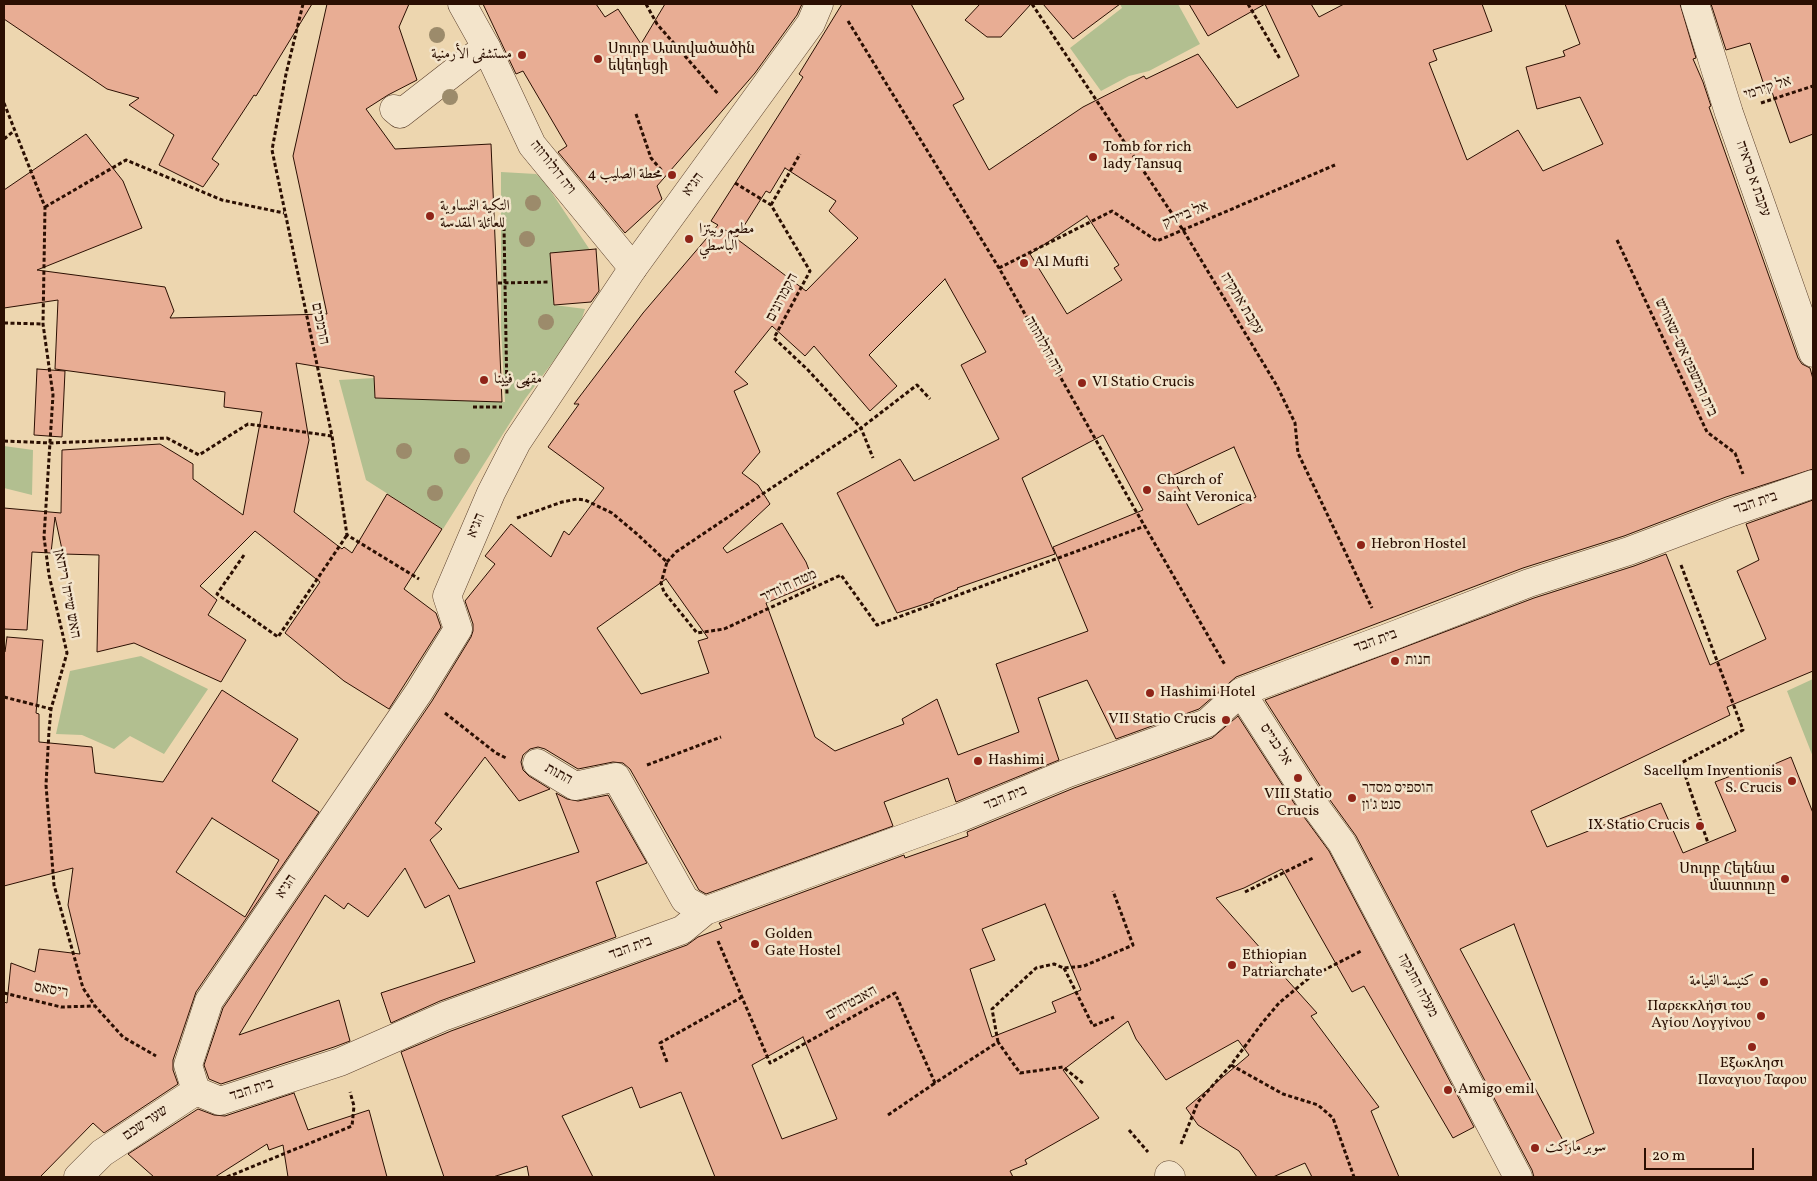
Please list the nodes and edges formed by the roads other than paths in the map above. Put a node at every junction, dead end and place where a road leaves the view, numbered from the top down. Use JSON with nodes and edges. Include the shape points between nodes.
{"nodes":[{"id":1,"x":462,"y":4,"type":"edge"},
{"id":2,"x":819,"y":4,"type":"edge"},
{"id":3,"x":1695,"y":4,"type":"edge"},
{"id":4,"x":486,"y":47,"type":"junction"},
{"id":5,"x":394,"y":109,"type":"dead end"},
{"id":6,"x":633,"y":268,"type":"junction"},
{"id":7,"x":1813,"y":353,"type":"edge"},
{"id":8,"x":1813,"y":484,"type":"edge"},
{"id":9,"x":1241,"y":692,"type":"junction"},
{"id":10,"x":536,"y":763,"type":"road end"},
{"id":11,"x":1309,"y":798,"type":"joint"},
{"id":12,"x":705,"y":911,"type":"junction"},
{"id":13,"x":192,"y":1078,"type":"junction"},
{"id":14,"x":78,"y":1177,"type":"edge"},
{"id":15,"x":1518,"y":1177,"type":"edge"}],
"edges":[{"from":1,"to":4,"type":"street","name":"ויה דולורוזה"},
{"from":2,"to":6,"type":"street","name":"הגיא","via":[[811,23]]},
{"from":3,"to":7,"type":"street","name":"עקבת א סראיה","via":[[1729,113]]},
{"from":4,"to":5,"type":"street","via":[[400,114]]},
{"from":4,"to":6,"type":"street","name":"ויה דולורוזה","via":[[532,145]]},
{"from":6,"to":13,"type":"street","name":"הגיא","via":[[517,442],[491,493],[447,596],[458,629],[209,1001]]},
{"from":8,"to":9,"type":"street","name":"בית הבד","via":[[1629,551],[1529,583]]},
{"from":9,"to":11,"type":"street","name":"אל כנייס"},
{"from":9,"to":12,"type":"street","name":"בית הבד","via":[[1207,723]]},
{"from":10,"to":12,"type":"street","name":"התות","via":[[575,786],[616,777],[685,900]]},
{"from":11,"to":15,"type":"street","name":"מעלה החנקה","via":[[1342,843]]},
{"from":12,"to":13,"type":"street","name":"בית הבד","via":[[682,930],[445,1016],[340,1062],[220,1101]]},
{"from":13,"to":14,"type":"street","name":"שער שכם"}]}
